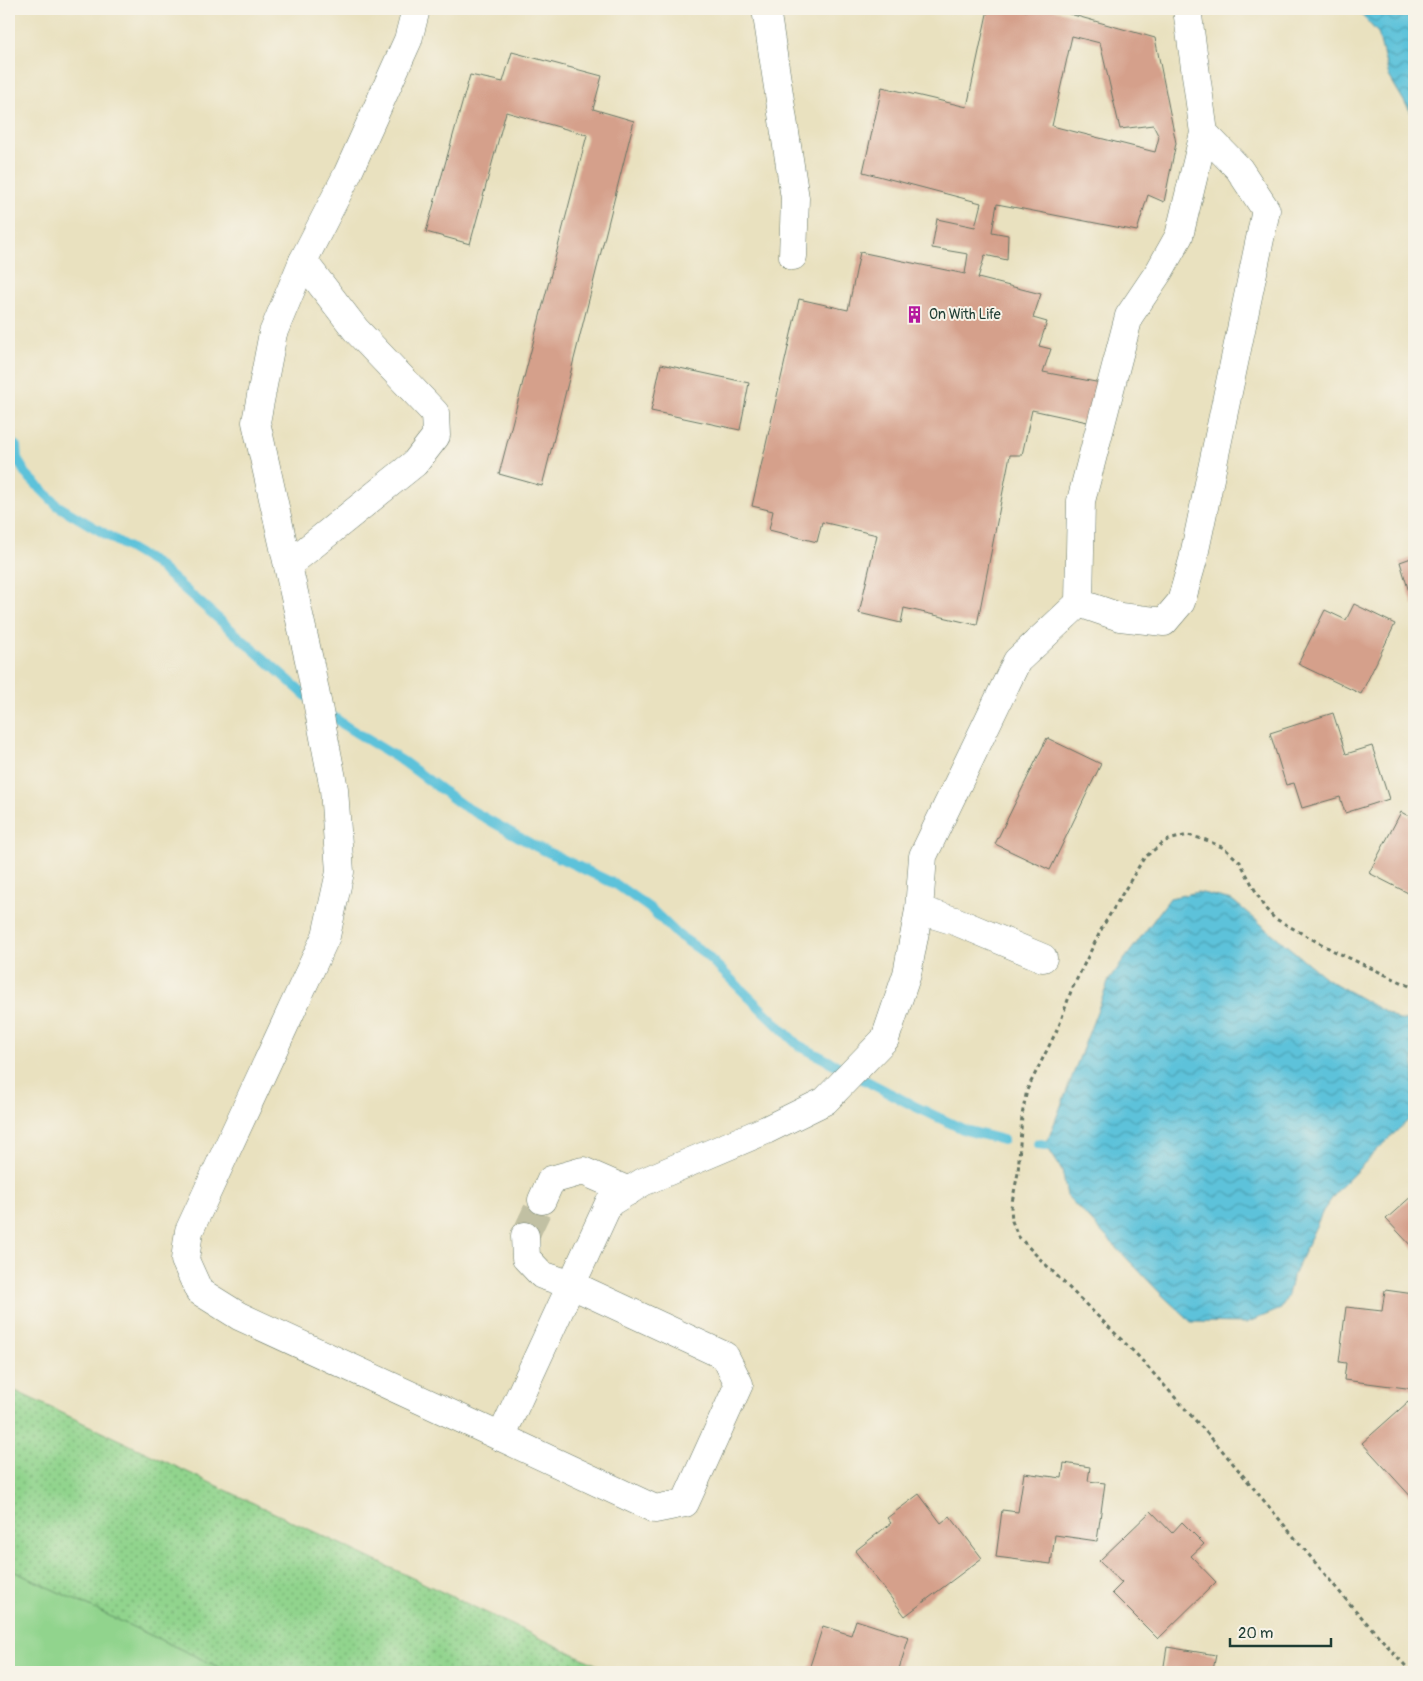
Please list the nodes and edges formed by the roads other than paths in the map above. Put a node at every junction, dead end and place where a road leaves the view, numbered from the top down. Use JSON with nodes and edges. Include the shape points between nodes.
{"nodes":[{"id":1,"x":416,"y":9,"type":"edge"},
{"id":2,"x":766,"y":9,"type":"edge"},
{"id":3,"x":1187,"y":9,"type":"edge"},
{"id":4,"x":1204,"y":133,"type":"junction"},
{"id":5,"x":793,"y":256,"type":"dead end"},
{"id":6,"x":303,"y":261,"type":"junction"},
{"id":7,"x":288,"y":565,"type":"junction"},
{"id":8,"x":1079,"y":603,"type":"junction"},
{"id":9,"x":919,"y":910,"type":"junction"},
{"id":10,"x":1043,"y":958,"type":"dead end"},
{"id":11,"x":629,"y":1191,"type":"junction"},
{"id":12,"x":542,"y":1200,"type":"tunnel mouth"},
{"id":13,"x":525,"y":1236,"type":"tunnel mouth"},
{"id":14,"x":572,"y":1285,"type":"junction"},
{"id":15,"x":501,"y":1437,"type":"junction"}],
"edges":[{"from":1,"to":6,"type":"lane","via":[[408,40],[384,94]]},
{"from":2,"to":5,"type":"lane","via":[[795,198]]},
{"from":3,"to":4,"type":"lane"},
{"from":4,"to":8,"type":"lane","via":[[1179,236],[1129,316],[1081,501]]},
{"from":4,"to":8,"type":"lane","via":[[1239,169],[1266,210],[1193,560],[1181,602],[1164,622],[1120,617]]},
{"from":6,"to":7,"type":"lane","via":[[273,333],[256,422]]},
{"from":6,"to":7,"type":"lane","via":[[356,330],[436,412],[436,436],[415,464]]},
{"from":7,"to":15,"type":"lane","via":[[334,789],[340,872],[326,936],[189,1231],[185,1260],[199,1291],[240,1316]]},
{"from":8,"to":9,"type":"lane","via":[[1017,661],[923,856]]},
{"from":9,"to":10,"type":"lane","via":[[955,921]]},
{"from":9,"to":11,"type":"lane","via":[[907,974],[885,1039],[825,1101],[766,1130],[642,1182]]},
{"from":11,"to":12,"type":"lane","via":[[583,1171],[551,1180]]},
{"from":11,"to":14,"type":"lane","via":[[609,1203]]},
{"from":13,"to":14,"type":"lane","via":[[526,1258],[542,1275]]},
{"from":14,"to":15,"type":"lane"},
{"from":14,"to":15,"type":"lane","via":[[725,1356],[739,1384],[685,1503],[654,1509]]}]}
